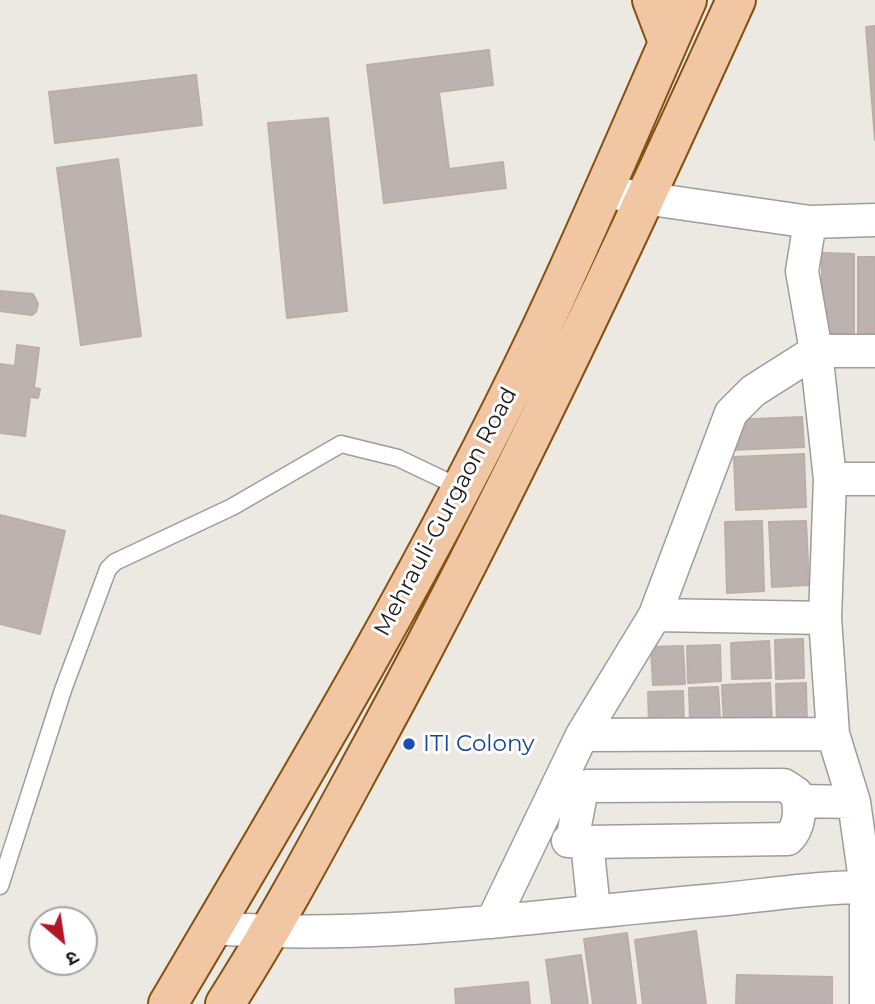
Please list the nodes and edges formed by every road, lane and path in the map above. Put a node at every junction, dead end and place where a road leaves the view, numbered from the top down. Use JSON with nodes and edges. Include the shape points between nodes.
{"nodes":[{"id":1,"x":652,"y":0,"type":"edge"},
{"id":2,"x":687,"y":0,"type":"edge"},
{"id":3,"x":736,"y":0,"type":"edge"},
{"id":4,"x":668,"y":42,"type":"junction"},
{"id":5,"x":604,"y":190,"type":"junction"},
{"id":6,"x":645,"y":200,"type":"junction"},
{"id":7,"x":875,"y":220,"type":"edge"},
{"id":8,"x":810,"y":222,"type":"junction"},
{"id":9,"x":816,"y":351,"type":"junction"},
{"id":10,"x":875,"y":351,"type":"edge"},
{"id":11,"x":875,"y":479,"type":"edge"},
{"id":12,"x":830,"y":480,"type":"junction"},
{"id":13,"x":461,"y":488,"type":"junction"},
{"id":14,"x":654,"y":615,"type":"junction"},
{"id":15,"x":825,"y":618,"type":"junction"},
{"id":16,"x":833,"y":734,"type":"junction"},
{"id":17,"x":582,"y":735,"type":"junction"},
{"id":18,"x":799,"y":801,"type":"junction"},
{"id":19,"x":854,"y":802,"type":"junction"},
{"id":20,"x":531,"y":839,"type":"junction"},
{"id":21,"x":579,"y":841,"type":"junction"},
{"id":22,"x":0,"y":886,"type":"edge"},
{"id":23,"x":870,"y":887,"type":"edge"},
{"id":24,"x":594,"y":910,"type":"junction"},
{"id":25,"x":492,"y":922,"type":"junction"},
{"id":26,"x":213,"y":928,"type":"junction"},
{"id":27,"x":271,"y":932,"type":"junction"},
{"id":28,"x":168,"y":1004,"type":"edge"},
{"id":29,"x":225,"y":1004,"type":"edge"},
{"id":30,"x":866,"y":1004,"type":"edge"}],
"edges":[{"from":1,"to":4,"type":"main road"},
{"from":2,"to":4,"type":"main road","name":"Mehrauli-Gurgaon Road"},
{"from":3,"to":6,"type":"main road","name":"Mehrauli-Gurgaon Road"},
{"from":4,"to":5,"type":"main road","name":"Mehrauli-Gurgaon Road"},
{"from":5,"to":6,"type":"street"},
{"from":5,"to":13,"type":"main road","name":"Mehrauli-Gurgaon Road"},
{"from":6,"to":8,"type":"street"},
{"from":6,"to":27,"type":"main road","name":"Mehrauli-Gurgaon Road","via":[[464,575]]},
{"from":7,"to":8,"type":"street"},
{"from":8,"to":9,"type":"street","via":[[802,271]]},
{"from":9,"to":10,"type":"street"},
{"from":9,"to":12,"type":"street"},
{"from":9,"to":14,"type":"street","via":[[752,391],[731,414]]},
{"from":11,"to":12,"type":"street"},
{"from":12,"to":15,"type":"street"},
{"from":13,"to":22,"type":"lane","via":[[398,458],[341,444],[232,507],[115,562],[108,569],[63,690]]},
{"from":13,"to":26,"type":"main road","name":"Mehrauli-Gurgaon Road","via":[[353,688]]},
{"from":14,"to":15,"type":"street"},
{"from":14,"to":17,"type":"street"},
{"from":15,"to":16,"type":"street"},
{"from":16,"to":17,"type":"street"},
{"from":16,"to":19,"type":"street"},
{"from":17,"to":20,"type":"street"},
{"from":18,"to":19,"type":"street"},
{"from":18,"to":21,"type":"street","via":[[798,824],[788,839]]},
{"from":18,"to":21,"type":"street","via":[[784,785],[587,786],[581,794]]},
{"from":19,"to":23,"type":"street"},
{"from":20,"to":21,"type":"street"},
{"from":20,"to":25,"type":"street"},
{"from":21,"to":24,"type":"street"},
{"from":23,"to":24,"type":"street"},
{"from":23,"to":30,"type":"street"},
{"from":24,"to":25,"type":"street"},
{"from":25,"to":27,"type":"street"},
{"from":26,"to":27,"type":"street"},
{"from":26,"to":28,"type":"main road","name":"Mehrauli-Gurgaon Road"},
{"from":27,"to":29,"type":"main road","name":"Mehrauli-Gurgaon Road"}]}
